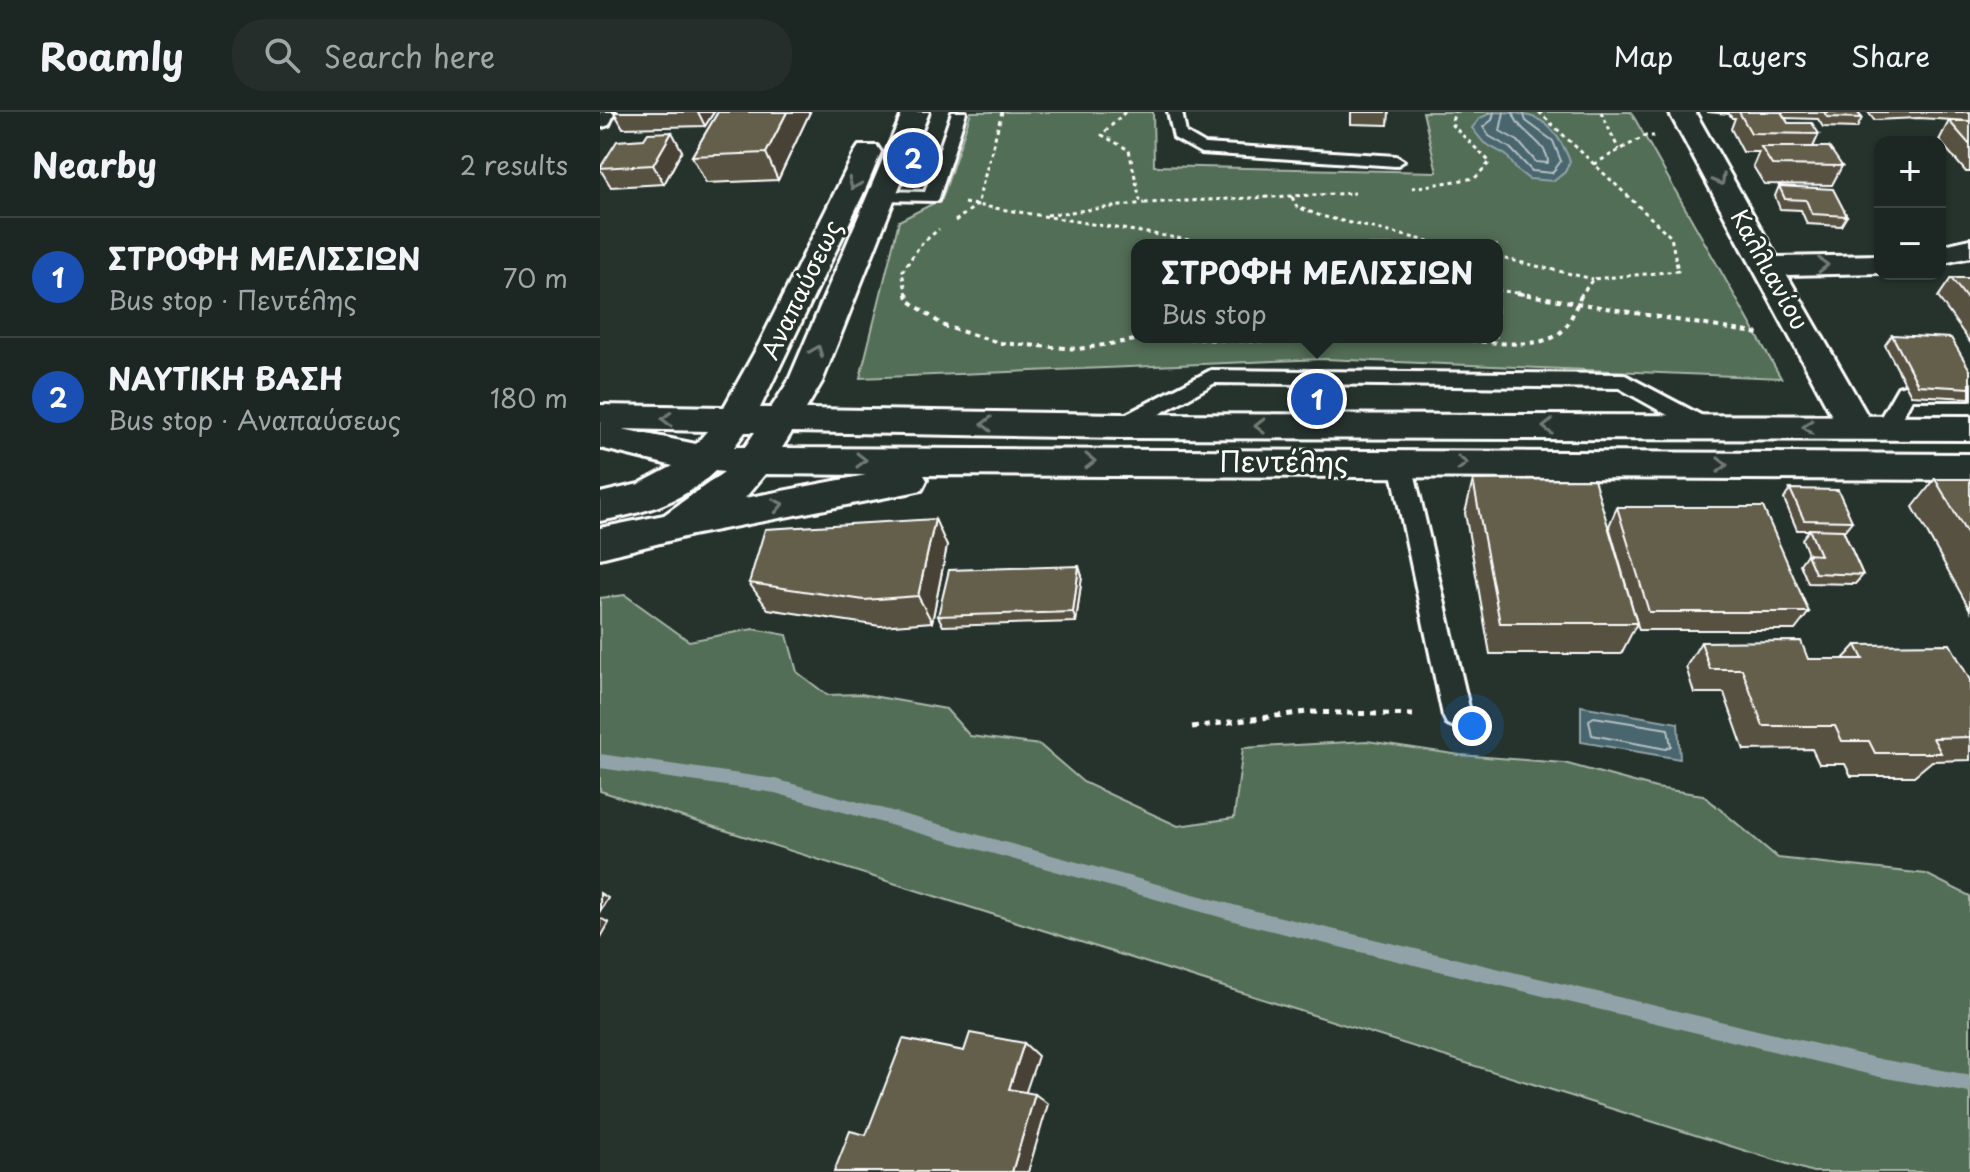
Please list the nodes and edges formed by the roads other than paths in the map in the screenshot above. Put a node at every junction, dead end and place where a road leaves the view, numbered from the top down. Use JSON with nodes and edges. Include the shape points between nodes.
{"nodes":[{"id":1,"x":602,"y":112,"type":"edge"},
{"id":2,"x":916,"y":112,"type":"edge"},
{"id":3,"x":959,"y":112,"type":"edge"},
{"id":4,"x":1175,"y":112,"type":"edge"},
{"id":5,"x":600,"y":120,"type":"edge"},
{"id":6,"x":880,"y":124,"type":"dead end"},
{"id":7,"x":1689,"y":124,"type":"edge"},
{"id":8,"x":1396,"y":161,"type":"dead end"},
{"id":9,"x":881,"y":196,"type":"junction"},
{"id":10,"x":1970,"y":248,"type":"edge"},
{"id":11,"x":1946,"y":254,"type":"edge"},
{"id":12,"x":1874,"y":264,"type":"edge"},
{"id":13,"x":1766,"y":266,"type":"junction"},
{"id":14,"x":1970,"y":392,"type":"edge"},
{"id":15,"x":600,"y":417,"type":"edge"},
{"id":16,"x":734,"y":420,"type":"junction"},
{"id":17,"x":783,"y":421,"type":"junction"},
{"id":18,"x":1121,"y":426,"type":"junction"},
{"id":19,"x":1706,"y":427,"type":"junction"},
{"id":20,"x":1871,"y":427,"type":"junction"},
{"id":21,"x":1970,"y":428,"type":"edge"},
{"id":22,"x":600,"y":435,"type":"edge"},
{"id":23,"x":703,"y":458,"type":"junction"},
{"id":24,"x":755,"y":461,"type":"junction"},
{"id":25,"x":1012,"y":461,"type":"junction"},
{"id":26,"x":1401,"y":463,"type":"junction"},
{"id":27,"x":1970,"y":467,"type":"edge"},
{"id":28,"x":600,"y":507,"type":"edge"},
{"id":29,"x":675,"y":527,"type":"junction"},
{"id":30,"x":600,"y":543,"type":"edge"},
{"id":31,"x":1457,"y":716,"type":"road end"}],
"edges":[{"from":1,"to":5,"type":"main road"},
{"from":2,"to":9,"type":"main road","name":"Αναπαύσεως"},
{"from":3,"to":9,"type":"lane","via":[[932,197]]},
{"from":4,"to":8,"type":"lane","via":[[1179,135],[1201,148]]},
{"from":6,"to":16,"type":"main road","name":"Αναπαύσεως","one_way":true},
{"from":7,"to":13,"type":"main road","name":"Καλλιανίου","one_way":true},
{"from":17,"to":9,"type":"main road","name":"Αναπαύσεως","one_way":true,"via":[[805,382]]},
{"from":10,"to":11,"type":"main road"},
{"from":13,"to":12,"type":"main road","one_way":true},
{"from":13,"to":20,"type":"main road","name":"Καλλιανίου","via":[[1805,337]]},
{"from":14,"to":20,"type":"lane","via":[[1905,392]]},
{"from":16,"to":15,"type":"main road","name":"Πεντέλης","one_way":true},
{"from":16,"to":17,"type":"main road","name":"Πεντέλης"},
{"from":16,"to":23,"type":"main road","name":"Αναπαύσεως"},
{"from":18,"to":17,"type":"main road","name":"Πεντέλης","one_way":true},
{"from":17,"to":24,"type":"main road","name":"Αναπαύσεως"},
{"from":19,"to":18,"type":"main road","name":"Πεντέλης","one_way":true},
{"from":18,"to":19,"type":"lane","via":[[1211,376],[1623,381]]},
{"from":20,"to":19,"type":"main road","name":"Πεντέλης","one_way":true},
{"from":20,"to":21,"type":"main road","name":"Πεντέλης"},
{"from":22,"to":23,"type":"main road","name":"Πεντέλης"},
{"from":23,"to":24,"type":"main road","name":"Πεντέλης"},
{"from":23,"to":28,"type":"main road","name":"Αναπαύσεως","via":[[667,488]]},
{"from":24,"to":25,"type":"main road","name":"Πεντέλης","one_way":true},
{"from":24,"to":29,"type":"main road","name":"Αναπαύσεως","via":[[732,488]]},
{"from":25,"to":26,"type":"main road","name":"Πεντέλης","one_way":true},
{"from":29,"to":25,"type":"main road","one_way":true},
{"from":26,"to":27,"type":"main road","name":"Πεντέλης","one_way":true},
{"from":26,"to":31,"type":"lane"},
{"from":29,"to":30,"type":"main road"}]}
